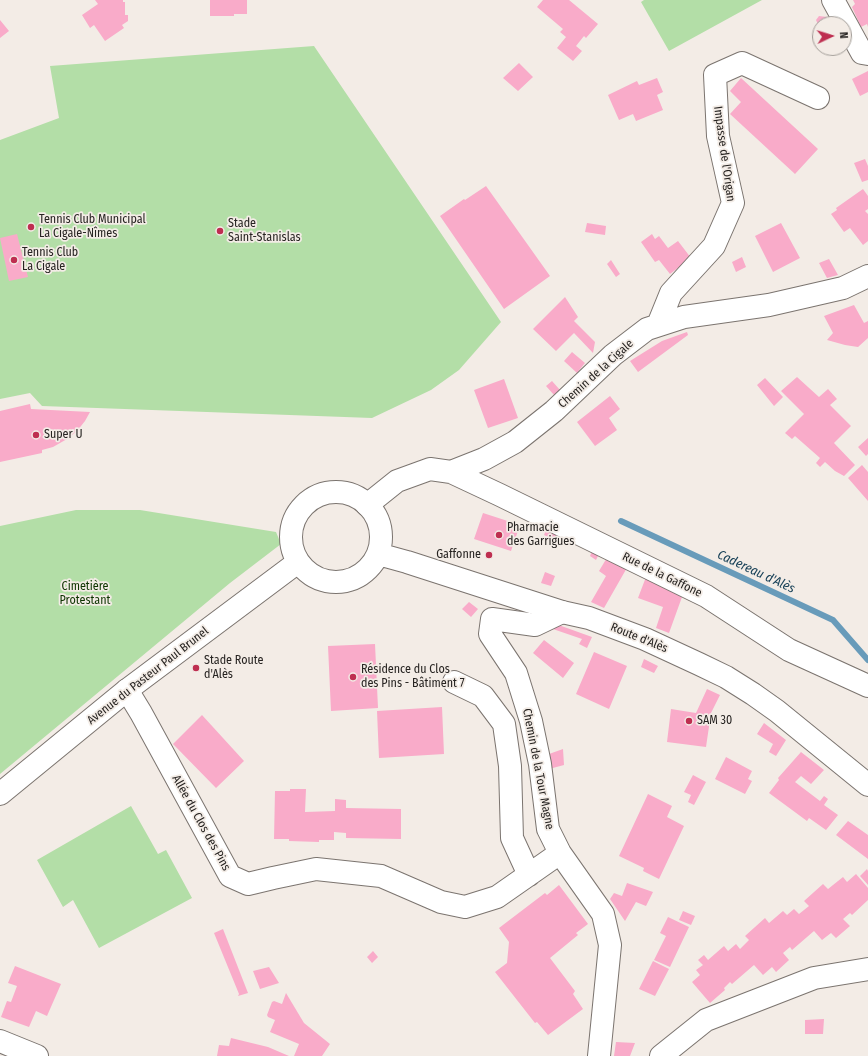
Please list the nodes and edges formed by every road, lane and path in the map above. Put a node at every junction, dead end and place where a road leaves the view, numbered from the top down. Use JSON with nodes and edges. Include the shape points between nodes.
{"nodes":[{"id":1,"x":833,"y":0,"type":"edge"},
{"id":2,"x":868,"y":54,"type":"edge"},
{"id":3,"x":818,"y":98,"type":"dead end"},
{"id":4,"x":868,"y":276,"type":"edge"},
{"id":5,"x":658,"y":325,"type":"junction"},
{"id":6,"x":451,"y":472,"type":"junction"},
{"id":7,"x":367,"y":505,"type":"junction"},
{"id":8,"x":378,"y":554,"type":"junction"},
{"id":9,"x":298,"y":562,"type":"junction"},
{"id":10,"x":562,"y":612,"type":"junction"},
{"id":11,"x":454,"y":682,"type":"dead end"},
{"id":12,"x":868,"y":686,"type":"edge"},
{"id":13,"x":127,"y":690,"type":"junction"},
{"id":14,"x":868,"y":785,"type":"edge"},
{"id":15,"x":0,"y":794,"type":"edge"},
{"id":16,"x":560,"y":853,"type":"junction"},
{"id":17,"x":529,"y":875,"type":"junction"},
{"id":18,"x":868,"y":969,"type":"edge"},
{"id":19,"x":0,"y":1041,"type":"edge"},
{"id":20,"x":37,"y":1056,"type":"edge"},
{"id":21,"x":599,"y":1056,"type":"edge"},
{"id":22,"x":661,"y":1056,"type":"edge"}],
"edges":[{"from":1,"to":2,"type":"street","via":[[862,53]]},
{"from":3,"to":5,"type":"street","name":"Impasse de l'Origan","via":[[742,63],[714,74],[718,136],[733,203],[714,246],[672,293]]},
{"from":4,"to":5,"type":"street","name":"Chemin de la Cigale","via":[[842,288],[776,303],[684,316]]},
{"from":5,"to":6,"type":"street","name":"Chemin de la Cigale","via":[[647,329],[613,355],[554,411],[515,442],[484,459]]},
{"from":6,"to":7,"type":"street","name":"Chemin de la Cigale","via":[[430,469],[397,481]]},
{"from":6,"to":12,"type":"street","name":"Rue de la Gaffone","via":[[706,596],[788,650]]},
{"from":7,"to":8,"type":"street","via":[[380,528],[381,542]]},
{"from":7,"to":9,"type":"street","via":[[352,496],[334,492],[320,495],[308,502],[293,524],[291,537]]},
{"from":8,"to":9,"type":"street","via":[[360,575],[347,581],[333,582],[320,579]]},
{"from":8,"to":10,"type":"street","name":"Route d'Alès"},
{"from":9,"to":13,"type":"street","name":"Avenue du Pasteur Paul Brunel"},
{"from":10,"to":14,"type":"street","name":"Route d'Alès","via":[[589,618],[645,639],[726,677],[777,711]]},
{"from":10,"to":16,"type":"street","name":"Chemin de la Tour Magne","via":[[535,626],[492,619],[490,634],[516,673],[531,720],[540,764],[548,829]]},
{"from":11,"to":17,"type":"street","via":[[483,696],[504,724],[510,766],[512,838]]},
{"from":13,"to":15,"type":"street","name":"Avenue du Pasteur Paul Brunel"},
{"from":13,"to":17,"type":"street","name":"Allée du Clos des Pins","via":[[230,876],[248,884],[316,869],[374,875],[441,902],[465,907],[497,897]]},
{"from":16,"to":17,"type":"street","name":"Allée du Clos des Pins"},
{"from":16,"to":21,"type":"street","name":"Chemin de la Tour Magne","via":[[604,914],[610,945]]},
{"from":18,"to":22,"type":"street","via":[[814,978],[706,1020]]},
{"from":19,"to":20,"type":"street"}]}
